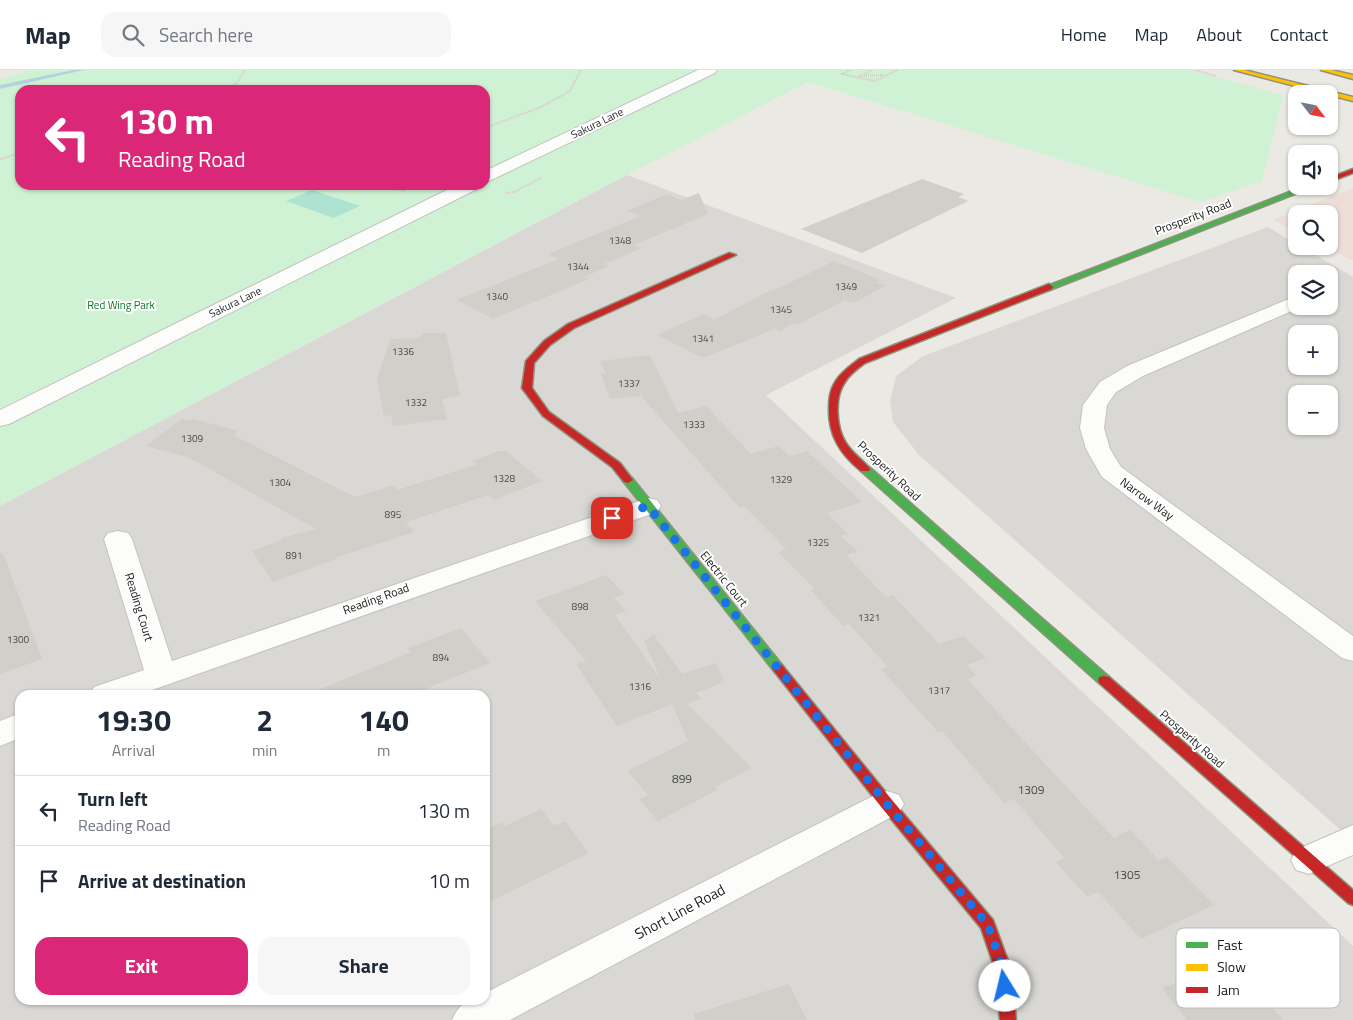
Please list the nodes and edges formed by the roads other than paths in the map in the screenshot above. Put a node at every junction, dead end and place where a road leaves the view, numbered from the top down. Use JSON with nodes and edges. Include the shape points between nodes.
{"nodes":[{"id":1,"x":710,"y":70,"type":"edge"},
{"id":2,"x":1237,"y":70,"type":"edge"},
{"id":3,"x":1320,"y":71,"type":"edge"},
{"id":4,"x":1353,"y":77,"type":"edge"},
{"id":5,"x":1353,"y":82,"type":"edge"},
{"id":6,"x":1353,"y":99,"type":"edge"},
{"id":7,"x":1353,"y":171,"type":"edge"},
{"id":8,"x":490,"y":176,"type":"edge"},
{"id":9,"x":1338,"y":177,"type":"edge"},
{"id":10,"x":461,"y":190,"type":"edge"},
{"id":11,"x":1289,"y":195,"type":"edge"},
{"id":12,"x":732,"y":255,"type":"dead end"},
{"id":13,"x":1288,"y":305,"type":"edge"},
{"id":14,"x":0,"y":419,"type":"edge"},
{"id":15,"x":648,"y":506,"type":"junction"},
{"id":16,"x":118,"y":538,"type":"dead end"},
{"id":17,"x":1353,"y":651,"type":"edge"},
{"id":18,"x":161,"y":676,"type":"junction"},
{"id":19,"x":120,"y":690,"type":"edge"},
{"id":20,"x":15,"y":727,"type":"edge"},
{"id":21,"x":0,"y":734,"type":"edge"},
{"id":22,"x":887,"y":804,"type":"junction"},
{"id":23,"x":1353,"y":839,"type":"edge"},
{"id":24,"x":1309,"y":860,"type":"junction"},
{"id":25,"x":1353,"y":899,"type":"edge"},
{"id":26,"x":472,"y":1020,"type":"edge"},
{"id":27,"x":1008,"y":1020,"type":"edge"}],
"edges":[{"from":1,"to":8,"type":"street","name":"Sakura Lane"},
{"from":2,"to":6,"type":"main road"},
{"from":3,"to":4,"type":"main road"},
{"from":3,"to":5,"type":"main road"},
{"from":7,"to":9,"type":"main road"},
{"from":10,"to":14,"type":"street","name":"Sakura Lane"},
{"from":11,"to":24,"type":"main road","name":"Prosperity Road","via":[[862,361],[839,383],[834,396],[834,415],[838,440],[853,459]]},
{"from":12,"to":15,"type":"main road","name":"Electric Court","via":[[571,326],[547,343],[530,363],[527,388],[546,414],[616,465]]},
{"from":13,"to":17,"type":"street","name":"Narrow Way","via":[[1135,371],[1108,387],[1095,405],[1092,428],[1098,449],[1111,472]]},
{"from":15,"to":18,"type":"street","name":"Reading Road"},
{"from":15,"to":22,"type":"main road","name":"Electric Court"},
{"from":16,"to":18,"type":"street","name":"Reading Court"},
{"from":18,"to":19,"type":"street","name":"Reading Road"},
{"from":20,"to":21,"type":"street"},
{"from":22,"to":26,"type":"street","name":"Short Line Road"},
{"from":22,"to":27,"type":"main road","name":"Electric Court","via":[[988,925],[1003,969]]},
{"from":23,"to":24,"type":"street"},
{"from":24,"to":25,"type":"main road","name":"Prosperity Road"}]}
